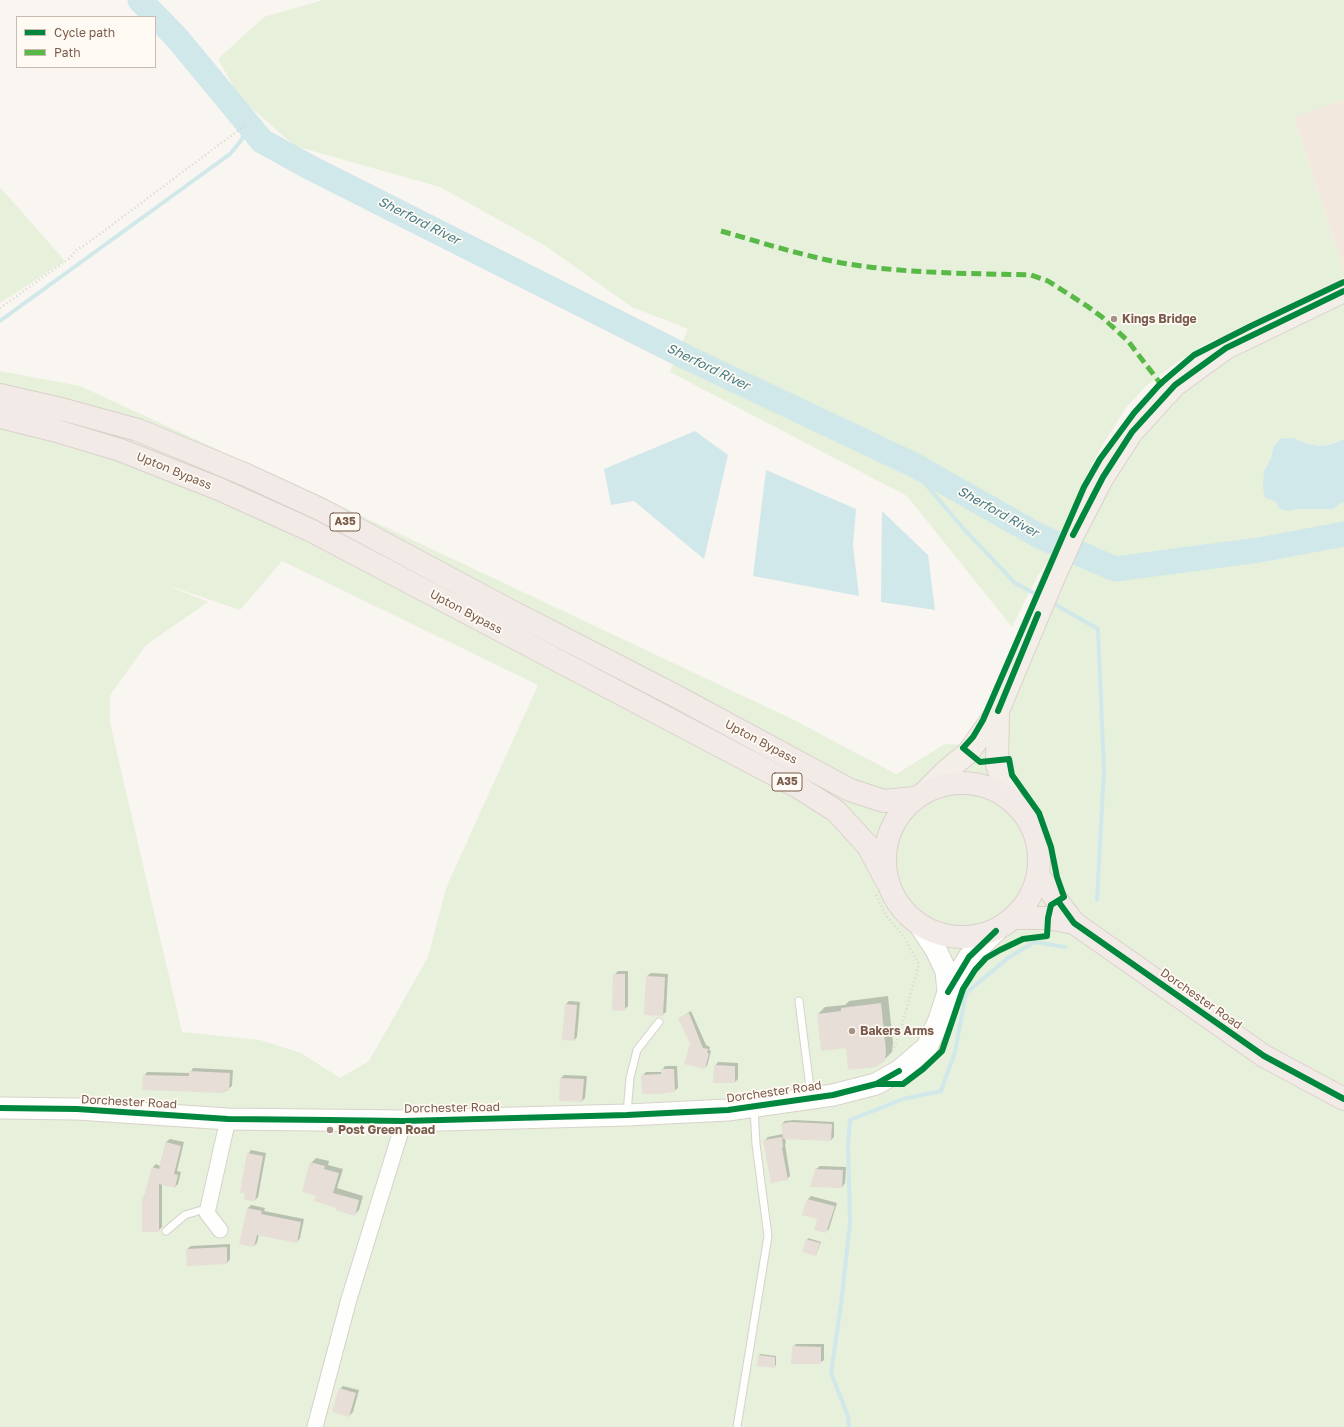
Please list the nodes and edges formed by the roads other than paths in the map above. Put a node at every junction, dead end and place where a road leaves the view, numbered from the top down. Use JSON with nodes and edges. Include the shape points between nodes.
{"nodes":[{"id":1,"x":1344,"y":291,"type":"edge"},
{"id":2,"x":0,"y":395,"type":"edge"},
{"id":3,"x":0,"y":417,"type":"edge"},
{"id":4,"x":998,"y":711,"type":"junction"},
{"id":5,"x":921,"y":794,"type":"junction"},
{"id":6,"x":1011,"y":800,"type":"junction"},
{"id":7,"x":1038,"y":875,"type":"junction"},
{"id":8,"x":880,"y":886,"type":"junction"},
{"id":9,"x":1015,"y":918,"type":"junction"},
{"id":10,"x":1074,"y":923,"type":"junction"},
{"id":11,"x":921,"y":927,"type":"junction"},
{"id":12,"x":996,"y":931,"type":"junction"},
{"id":13,"x":948,"y":992,"type":"junction"},
{"id":14,"x":799,"y":1001,"type":"dead end"},
{"id":15,"x":659,"y":1022,"type":"dead end"},
{"id":16,"x":811,"y":1098,"type":"junction"},
{"id":17,"x":1344,"y":1099,"type":"edge"},
{"id":18,"x":754,"y":1106,"type":"junction"},
{"id":19,"x":0,"y":1108,"type":"edge"},
{"id":20,"x":627,"y":1115,"type":"junction"},
{"id":21,"x":228,"y":1119,"type":"junction"},
{"id":22,"x":404,"y":1121,"type":"junction"},
{"id":23,"x":208,"y":1208,"type":"junction"},
{"id":24,"x":220,"y":1230,"type":"dead end"},
{"id":25,"x":166,"y":1231,"type":"dead end"},
{"id":26,"x":315,"y":1427,"type":"edge"},
{"id":27,"x":737,"y":1427,"type":"edge"}],
"edges":[{"from":1,"to":4,"type":"main road","via":[[1226,348],[1175,386],[1132,432],[1102,477],[1073,535]]},
{"from":2,"to":5,"type":"highway","name":"Upton Bypass","number":"A35","via":[[138,430],[322,510],[850,790],[884,801]]},
{"from":3,"to":8,"type":"highway","name":"Upton Bypass","number":"A35","via":[[120,450],[220,489],[310,530],[804,791],[836,811],[868,846]]},
{"from":4,"to":5,"type":"main road","via":[[968,753]]},
{"from":4,"to":6,"type":"main road","via":[[997,765]]},
{"from":5,"to":6,"type":"highway","via":[[947,783],[964,783],[989,788]]},
{"from":5,"to":8,"type":"highway","via":[[902,811],[892,826],[886,843]]},
{"from":6,"to":7,"type":"highway","name":"Upton Bypass","via":[[1025,816],[1035,834],[1039,854]]},
{"from":7,"to":9,"type":"highway","name":"Upton Bypass","via":[[1030,898]]},
{"from":7,"to":10,"type":"highway","name":"Dorchester Road"},
{"from":8,"to":11,"type":"highway","name":"Upton Bypass","via":[[894,898],[905,914]]},
{"from":9,"to":10,"type":"highway","name":"Dorchester Road","via":[[1048,918]]},
{"from":9,"to":12,"type":"highway","name":"Upton Bypass"},
{"from":10,"to":17,"type":"highway","name":"Dorchester Road","via":[[1264,1056]]},
{"from":11,"to":12,"type":"highway","name":"Upton Bypass","via":[[945,937],[971,938]]},
{"from":11,"to":13,"type":"main road","name":"Dorchester Road","via":[[946,971]]},
{"from":12,"to":13,"type":"main road","name":"Dorchester Road","via":[[969,957]]},
{"from":13,"to":16,"type":"main road","name":"Dorchester Road","via":[[939,1020],[926,1047],[899,1071],[876,1084]]},
{"from":14,"to":16,"type":"lane"},
{"from":15,"to":20,"type":"lane","via":[[637,1050],[630,1078]]},
{"from":16,"to":18,"type":"main road","name":"Dorchester Road"},
{"from":18,"to":20,"type":"main road","name":"Dorchester Road","via":[[728,1110]]},
{"from":18,"to":27,"type":"lane","via":[[756,1144],[768,1236]]},
{"from":19,"to":21,"type":"main road","name":"Dorchester Road","via":[[77,1109]]},
{"from":20,"to":22,"type":"main road","name":"Dorchester Road"},
{"from":21,"to":22,"type":"main road","name":"Dorchester Road"},
{"from":21,"to":23,"type":"street"},
{"from":22,"to":26,"type":"street","via":[[349,1299]]},
{"from":23,"to":24,"type":"street","via":[[207,1213]]},
{"from":23,"to":25,"type":"lane","via":[[185,1215]]}]}
